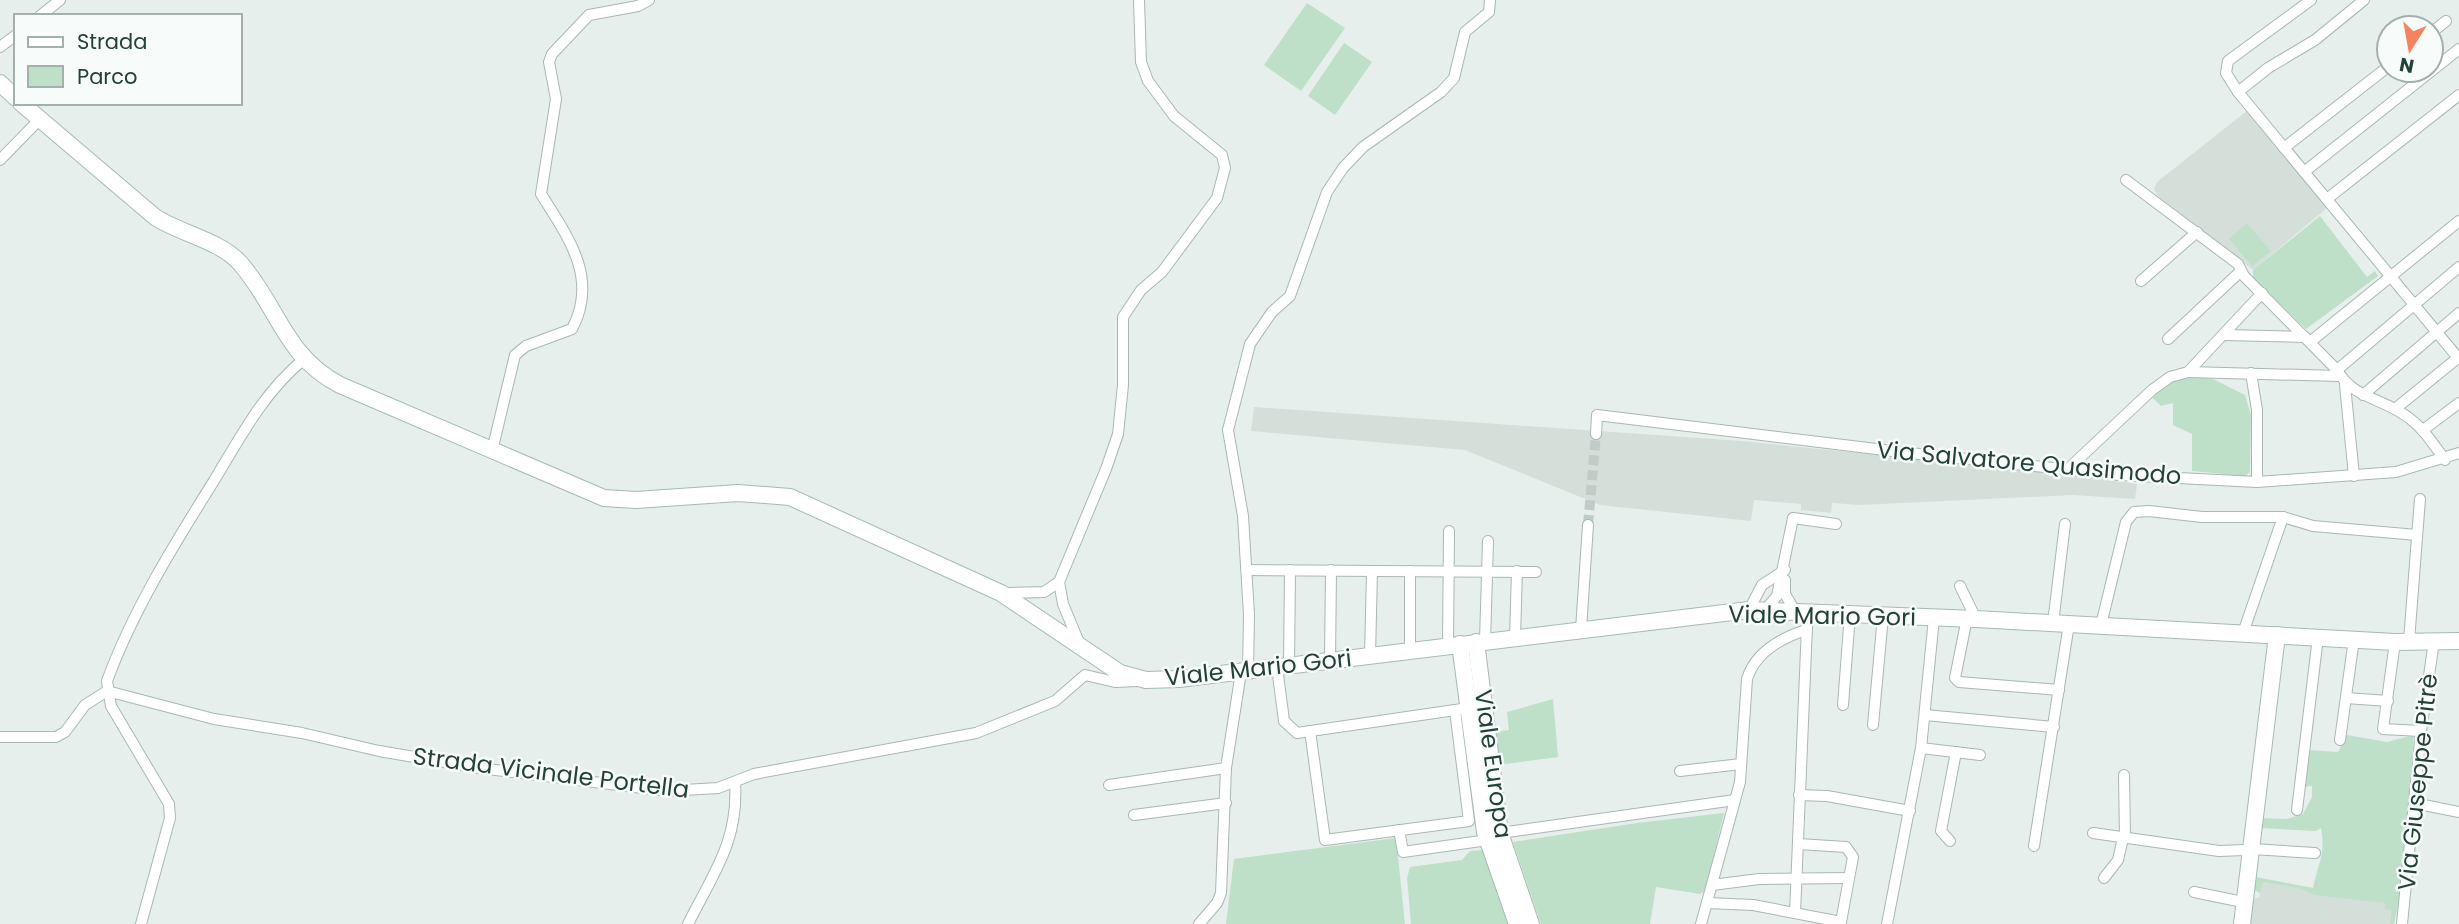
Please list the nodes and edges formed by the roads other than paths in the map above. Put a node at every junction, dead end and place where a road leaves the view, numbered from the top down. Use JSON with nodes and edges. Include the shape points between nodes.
{"nodes":[{"id":1,"x":60,"y":0,"type":"edge"},
{"id":2,"x":649,"y":0,"type":"edge"},
{"id":3,"x":1139,"y":0,"type":"edge"},
{"id":4,"x":1490,"y":0,"type":"edge"},
{"id":5,"x":2311,"y":0,"type":"edge"},
{"id":6,"x":2364,"y":0,"type":"edge"},
{"id":7,"x":42,"y":14,"type":"edge"},
{"id":8,"x":2459,"y":49,"type":"edge"},
{"id":9,"x":2375,"y":77,"type":"edge"},
{"id":10,"x":0,"y":83,"type":"edge"},
{"id":11,"x":2238,"y":92,"type":"junction"},
{"id":12,"x":2459,"y":95,"type":"edge"},
{"id":13,"x":14,"y":96,"type":"edge"},
{"id":14,"x":23,"y":105,"type":"edge"},
{"id":15,"x":39,"y":120,"type":"junction"},
{"id":16,"x":2284,"y":148,"type":"junction"},
{"id":17,"x":0,"y":160,"type":"edge"},
{"id":18,"x":2304,"y":172,"type":"junction"},
{"id":19,"x":2126,"y":180,"type":"dead end"},
{"id":20,"x":2326,"y":199,"type":"junction"},
{"id":21,"x":2459,"y":221,"type":"edge"},
{"id":22,"x":2197,"y":232,"type":"junction"},
{"id":23,"x":2459,"y":267,"type":"edge"},
{"id":24,"x":2241,"y":271,"type":"junction"},
{"id":25,"x":2391,"y":277,"type":"junction"},
{"id":26,"x":2141,"y":281,"type":"dead end"},
{"id":27,"x":2262,"y":293,"type":"junction"},
{"id":28,"x":2414,"y":305,"type":"junction"},
{"id":29,"x":2459,"y":313,"type":"edge"},
{"id":30,"x":2437,"y":332,"type":"junction"},
{"id":31,"x":2225,"y":335,"type":"junction"},
{"id":32,"x":2168,"y":339,"type":"dead end"},
{"id":33,"x":2308,"y":339,"type":"junction"},
{"id":34,"x":2459,"y":358,"type":"edge"},
{"id":35,"x":303,"y":360,"type":"junction"},
{"id":36,"x":2188,"y":372,"type":"junction"},
{"id":37,"x":2251,"y":373,"type":"junction"},
{"id":38,"x":2341,"y":377,"type":"junction"},
{"id":39,"x":2363,"y":395,"type":"junction"},
{"id":40,"x":2459,"y":403,"type":"edge"},
{"id":41,"x":2395,"y":409,"type":"junction"},
{"id":42,"x":2423,"y":430,"type":"junction"},
{"id":43,"x":1596,"y":434,"type":"tunnel mouth"},
{"id":44,"x":492,"y":451,"type":"junction"},
{"id":45,"x":2459,"y":453,"type":"edge"},
{"id":46,"x":2445,"y":460,"type":"junction"},
{"id":47,"x":2069,"y":468,"type":"junction"},
{"id":48,"x":2354,"y":475,"type":"junction"},
{"id":49,"x":2257,"y":482,"type":"junction"},
{"id":50,"x":2420,"y":499,"type":"dead end"},
{"id":51,"x":2283,"y":517,"type":"junction"},
{"id":52,"x":1836,"y":524,"type":"dead end"},
{"id":53,"x":2065,"y":524,"type":"dead end"},
{"id":54,"x":1588,"y":525,"type":"tunnel mouth"},
{"id":55,"x":1449,"y":531,"type":"dead end"},
{"id":56,"x":2417,"y":536,"type":"junction"},
{"id":57,"x":1488,"y":541,"type":"dead end"},
{"id":58,"x":1247,"y":570,"type":"junction"},
{"id":59,"x":1290,"y":570,"type":"junction"},
{"id":60,"x":1331,"y":570,"type":"junction"},
{"id":61,"x":1785,"y":570,"type":"junction"},
{"id":62,"x":1372,"y":571,"type":"junction"},
{"id":63,"x":1410,"y":571,"type":"junction"},
{"id":64,"x":1449,"y":571,"type":"junction"},
{"id":65,"x":1487,"y":571,"type":"junction"},
{"id":66,"x":1517,"y":571,"type":"junction"},
{"id":67,"x":1536,"y":572,"type":"dead end"},
{"id":68,"x":1769,"y":580,"type":"junction"},
{"id":69,"x":1059,"y":582,"type":"junction"},
{"id":70,"x":1960,"y":586,"type":"dead end"},
{"id":71,"x":1001,"y":593,"type":"junction"},
{"id":72,"x":1764,"y":610,"type":"junction"},
{"id":73,"x":1802,"y":613,"type":"junction"},
{"id":74,"x":1850,"y":614,"type":"junction"},
{"id":75,"x":1883,"y":616,"type":"junction"},
{"id":76,"x":1934,"y":618,"type":"junction"},
{"id":77,"x":1972,"y":619,"type":"junction"},
{"id":78,"x":2061,"y":624,"type":"junction"},
{"id":79,"x":2101,"y":625,"type":"junction"},
{"id":80,"x":1581,"y":629,"type":"junction"},
{"id":81,"x":1806,"y":630,"type":"junction"},
{"id":82,"x":2243,"y":633,"type":"junction"},
{"id":83,"x":2277,"y":635,"type":"junction"},
{"id":84,"x":2318,"y":637,"type":"junction"},
{"id":85,"x":1515,"y":638,"type":"junction"},
{"id":86,"x":2354,"y":639,"type":"junction"},
{"id":87,"x":2434,"y":641,"type":"junction"},
{"id":88,"x":2459,"y":641,"type":"edge"},
{"id":89,"x":2402,"y":642,"type":"junction"},
{"id":90,"x":1467,"y":643,"type":"junction"},
{"id":91,"x":1080,"y":645,"type":"junction"},
{"id":92,"x":1410,"y":650,"type":"junction"},
{"id":93,"x":1370,"y":656,"type":"junction"},
{"id":94,"x":1330,"y":661,"type":"junction"},
{"id":95,"x":1283,"y":666,"type":"junction"},
{"id":96,"x":1245,"y":671,"type":"junction"},
{"id":97,"x":1146,"y":680,"type":"junction"},
{"id":98,"x":2059,"y":690,"type":"junction"},
{"id":99,"x":107,"y":691,"type":"junction"},
{"id":100,"x":2346,"y":698,"type":"junction"},
{"id":101,"x":2388,"y":701,"type":"junction"},
{"id":102,"x":1843,"y":705,"type":"dead end"},
{"id":103,"x":1462,"y":709,"type":"junction"},
{"id":104,"x":1925,"y":715,"type":"junction"},
{"id":105,"x":1873,"y":725,"type":"dead end"},
{"id":106,"x":2054,"y":727,"type":"junction"},
{"id":107,"x":1310,"y":731,"type":"junction"},
{"id":108,"x":2421,"y":731,"type":"junction"},
{"id":109,"x":0,"y":737,"type":"edge"},
{"id":110,"x":2340,"y":740,"type":"dead end"},
{"id":111,"x":1921,"y":748,"type":"junction"},
{"id":112,"x":1956,"y":752,"type":"junction"},
{"id":113,"x":1980,"y":755,"type":"dead end"},
{"id":114,"x":1741,"y":764,"type":"junction"},
{"id":115,"x":1226,"y":768,"type":"junction"},
{"id":116,"x":1680,"y":771,"type":"dead end"},
{"id":117,"x":2124,"y":775,"type":"dead end"},
{"id":118,"x":735,"y":782,"type":"junction"},
{"id":119,"x":1109,"y":785,"type":"dead end"},
{"id":120,"x":1799,"y":795,"type":"junction"},
{"id":121,"x":1735,"y":800,"type":"junction"},
{"id":122,"x":1226,"y":803,"type":"junction"},
{"id":123,"x":2414,"y":803,"type":"junction"},
{"id":124,"x":2297,"y":810,"type":"dead end"},
{"id":125,"x":1910,"y":811,"type":"junction"},
{"id":126,"x":2459,"y":812,"type":"edge"},
{"id":127,"x":1134,"y":815,"type":"dead end"},
{"id":128,"x":1399,"y":830,"type":"junction"},
{"id":129,"x":2093,"y":833,"type":"dead end"},
{"id":130,"x":1494,"y":836,"type":"junction"},
{"id":131,"x":2124,"y":838,"type":"junction"},
{"id":132,"x":1950,"y":841,"type":"dead end"},
{"id":133,"x":1798,"y":844,"type":"junction"},
{"id":134,"x":2034,"y":845,"type":"dead end"},
{"id":135,"x":2249,"y":850,"type":"junction"},
{"id":136,"x":2315,"y":853,"type":"dead end"},
{"id":137,"x":1797,"y":878,"type":"junction"},
{"id":138,"x":1849,"y":878,"type":"junction"},
{"id":139,"x":2104,"y":878,"type":"dead end"},
{"id":140,"x":1712,"y":885,"type":"junction"},
{"id":141,"x":2194,"y":892,"type":"dead end"},
{"id":142,"x":2238,"y":901,"type":"junction"},
{"id":143,"x":1707,"y":904,"type":"junction"},
{"id":144,"x":1795,"y":913,"type":"junction"},
{"id":145,"x":2405,"y":923,"type":"edge"},
{"id":146,"x":141,"y":924,"type":"edge"},
{"id":147,"x":688,"y":924,"type":"edge"},
{"id":148,"x":1199,"y":924,"type":"edge"},
{"id":149,"x":1517,"y":924,"type":"edge"},
{"id":150,"x":1531,"y":924,"type":"edge"},
{"id":151,"x":1701,"y":924,"type":"edge"},
{"id":152,"x":1887,"y":924,"type":"edge"},
{"id":153,"x":2234,"y":924,"type":"edge"},
{"id":154,"x":2242,"y":924,"type":"edge"}],
"edges":[{"from":1,"to":7,"type":"street"},
{"from":2,"to":44,"type":"street","via":[[589,15],[549,62],[556,99],[541,194],[574,247],[581,273],[582,311],[572,329],[526,346],[515,355]]},
{"from":3,"to":69,"type":"street","via":[[1140,62],[1148,81],[1174,116],[1217,149],[1225,168],[1217,198],[1123,317],[1118,434]]},
{"from":4,"to":58,"type":"street","via":[[1489,12],[1465,32],[1454,78],[1363,147],[1343,168],[1327,192],[1290,296],[1272,312],[1250,344],[1228,430]]},
{"from":5,"to":11,"type":"street","via":[[2228,61],[2226,73]]},
{"from":6,"to":11,"type":"street"},
{"from":8,"to":18,"type":"street"},
{"from":9,"to":16,"type":"street"},
{"from":10,"to":13,"type":"main road"},
{"from":11,"to":16,"type":"street"},
{"from":12,"to":20,"type":"street"},
{"from":14,"to":15,"type":"main road"},
{"from":15,"to":17,"type":"street"},
{"from":15,"to":35,"type":"main road","via":[[155,217],[239,262]]},
{"from":16,"to":18,"type":"street"},
{"from":18,"to":20,"type":"street"},
{"from":19,"to":22,"type":"street"},
{"from":20,"to":25,"type":"street"},
{"from":21,"to":25,"type":"street"},
{"from":22,"to":24,"type":"street"},
{"from":22,"to":26,"type":"street"},
{"from":23,"to":28,"type":"street"},
{"from":24,"to":27,"type":"street"},
{"from":24,"to":32,"type":"street"},
{"from":25,"to":28,"type":"street"},
{"from":25,"to":33,"type":"street"},
{"from":27,"to":31,"type":"street"},
{"from":27,"to":33,"type":"street"},
{"from":28,"to":30,"type":"street"},
{"from":28,"to":38,"type":"street"},
{"from":29,"to":30,"type":"street"},
{"from":30,"to":34,"type":"street"},
{"from":30,"to":39,"type":"street"},
{"from":31,"to":33,"type":"street"},
{"from":31,"to":36,"type":"street"},
{"from":33,"to":38,"type":"street"},
{"from":34,"to":41,"type":"street"},
{"from":35,"to":44,"type":"main road","via":[[340,385]]},
{"from":35,"to":99,"type":"street","via":[[263,401],[179,537],[115,660]]},
{"from":36,"to":37,"type":"street"},
{"from":36,"to":47,"type":"street","via":[[2151,390]]},
{"from":37,"to":38,"type":"street"},
{"from":37,"to":49,"type":"street","via":[[2257,410]]},
{"from":38,"to":39,"type":"street"},
{"from":38,"to":48,"type":"street"},
{"from":39,"to":41,"type":"street"},
{"from":40,"to":42,"type":"street"},
{"from":41,"to":42,"type":"street"},
{"from":42,"to":46,"type":"street"},
{"from":43,"to":47,"type":"street","name":"Via Salvatore Quasimodo","via":[[1597,415]]},
{"from":44,"to":71,"type":"main road","via":[[604,498],[738,493],[790,497]]},
{"from":45,"to":46,"type":"street","name":"Via Salvatore Quasimodo"},
{"from":46,"to":48,"type":"street","name":"Via Salvatore Quasimodo","via":[[2396,472]]},
{"from":47,"to":49,"type":"street","name":"Via Salvatore Quasimodo"},
{"from":48,"to":49,"type":"street","name":"Via Salvatore Quasimodo"},
{"from":50,"to":56,"type":"street"},
{"from":51,"to":56,"type":"street","via":[[2313,526]]},
{"from":51,"to":79,"type":"street","via":[[2134,512],[2126,522]]},
{"from":51,"to":82,"type":"street"},
{"from":52,"to":61,"type":"street","via":[[1793,518]]},
{"from":53,"to":78,"type":"street"},
{"from":54,"to":80,"type":"street"},
{"from":55,"to":64,"type":"street"},
{"from":56,"to":89,"type":"street"},
{"from":57,"to":65,"type":"street"},
{"from":58,"to":59,"type":"street"},
{"from":58,"to":96,"type":"street"},
{"from":59,"to":60,"type":"street"},
{"from":59,"to":95,"type":"street"},
{"from":60,"to":62,"type":"street"},
{"from":60,"to":94,"type":"street"},
{"from":61,"to":68,"type":"street"},
{"from":61,"to":72,"type":"street"},
{"from":61,"to":73,"type":"street","via":[[1785,594]]},
{"from":62,"to":63,"type":"street"},
{"from":62,"to":93,"type":"street"},
{"from":63,"to":64,"type":"street"},
{"from":63,"to":92,"type":"street"},
{"from":64,"to":65,"type":"street"},
{"from":64,"to":90,"type":"street"},
{"from":65,"to":66,"type":"street"},
{"from":65,"to":90,"type":"street"},
{"from":66,"to":67,"type":"street"},
{"from":66,"to":85,"type":"street"},
{"from":68,"to":72,"type":"street"},
{"from":68,"to":72,"type":"street","via":[[1757,591]]},
{"from":69,"to":71,"type":"street","via":[[1044,592]]},
{"from":69,"to":91,"type":"street"},
{"from":70,"to":77,"type":"street"},
{"from":71,"to":91,"type":"main road"},
{"from":72,"to":73,"type":"main road","name":"Viale Mario Gori"},
{"from":72,"to":80,"type":"main road","name":"Viale Mario Gori"},
{"from":73,"to":74,"type":"main road","name":"Viale Mario Gori"},
{"from":73,"to":81,"type":"street"},
{"from":74,"to":75,"type":"main road","name":"Viale Mario Gori"},
{"from":74,"to":102,"type":"street"},
{"from":75,"to":76,"type":"main road","name":"Viale Mario Gori"},
{"from":75,"to":105,"type":"street"},
{"from":76,"to":77,"type":"main road","name":"Viale Mario Gori"},
{"from":76,"to":104,"type":"street"},
{"from":77,"to":78,"type":"main road","name":"Viale Mario Gori"},
{"from":77,"to":98,"type":"street","via":[[1955,678],[1959,682]]},
{"from":78,"to":79,"type":"main road","name":"Viale Mario Gori"},
{"from":78,"to":98,"type":"street"},
{"from":79,"to":82,"type":"main road","name":"Viale Mario Gori"},
{"from":80,"to":85,"type":"main road","name":"Viale Mario Gori"},
{"from":81,"to":114,"type":"street","via":[[1786,637],[1751,665],[1746,679]]},
{"from":81,"to":120,"type":"street"},
{"from":82,"to":83,"type":"main road","name":"Viale Mario Gori"},
{"from":83,"to":84,"type":"main road","name":"Viale Mario Gori"},
{"from":83,"to":135,"type":"main road","via":[[2261,759],[2253,787]]},
{"from":84,"to":86,"type":"main road","name":"Viale Mario Gori"},
{"from":84,"to":124,"type":"street"},
{"from":85,"to":90,"type":"main road","name":"Viale Mario Gori"},
{"from":86,"to":89,"type":"main road","name":"Viale Mario Gori"},
{"from":86,"to":100,"type":"street"},
{"from":87,"to":88,"type":"main road","name":"Viale Mario Gori"},
{"from":87,"to":89,"type":"main road","name":"Viale Mario Gori"},
{"from":87,"to":108,"type":"street","name":"Via Giuseppe Pitrè"},
{"from":89,"to":101,"type":"street"},
{"from":90,"to":92,"type":"main road","name":"Viale Mario Gori"},
{"from":90,"to":103,"type":"main road","name":"Viale Europa"},
{"from":90,"to":130,"type":"main road","name":"Viale Europa"},
{"from":91,"to":97,"type":"main road","via":[[1121,673]]},
{"from":92,"to":93,"type":"main road","name":"Viale Mario Gori"},
{"from":93,"to":94,"type":"main road","name":"Viale Mario Gori"},
{"from":94,"to":95,"type":"main road","name":"Viale Mario Gori"},
{"from":95,"to":96,"type":"main road","name":"Viale Mario Gori"},
{"from":95,"to":107,"type":"street","via":[[1284,721],[1297,733]]},
{"from":96,"to":97,"type":"main road","name":"Viale Mario Gori"},
{"from":96,"to":115,"type":"street"},
{"from":97,"to":118,"type":"street","name":"Strada Vicinale Portella","via":[[1115,682],[1085,675],[1055,701],[976,733],[754,774]]},
{"from":98,"to":106,"type":"street"},
{"from":99,"to":109,"type":"street","via":[[85,705],[56,737]]},
{"from":99,"to":118,"type":"street","name":"Strada Vicinale Portella","via":[[214,719],[479,768],[667,791],[695,792]]},
{"from":99,"to":146,"type":"street","via":[[111,706],[169,804],[170,818]]},
{"from":100,"to":101,"type":"street"},
{"from":100,"to":110,"type":"street"},
{"from":101,"to":108,"type":"street","via":[[2384,729]]},
{"from":103,"to":107,"type":"street"},
{"from":103,"to":128,"type":"street","via":[[1469,821]]},
{"from":103,"to":130,"type":"main road","name":"Viale Europa"},
{"from":104,"to":106,"type":"street"},
{"from":104,"to":111,"type":"street"},
{"from":106,"to":134,"type":"street"},
{"from":107,"to":128,"type":"street","via":[[1325,840]]},
{"from":108,"to":123,"type":"street","name":"Via Giuseppe Pitrè"},
{"from":111,"to":112,"type":"street"},
{"from":111,"to":125,"type":"street"},
{"from":112,"to":113,"type":"street"},
{"from":112,"to":132,"type":"street","via":[[1941,831]]},
{"from":114,"to":116,"type":"street"},
{"from":114,"to":121,"type":"street"},
{"from":115,"to":119,"type":"street"},
{"from":115,"to":122,"type":"street"},
{"from":117,"to":131,"type":"street"},
{"from":118,"to":147,"type":"street","via":[[729,846]]},
{"from":120,"to":125,"type":"street"},
{"from":120,"to":133,"type":"street"},
{"from":121,"to":130,"type":"street"},
{"from":121,"to":140,"type":"street"},
{"from":122,"to":127,"type":"street"},
{"from":122,"to":148,"type":"street","via":[[1221,892]]},
{"from":123,"to":126,"type":"street"},
{"from":123,"to":145,"type":"street","name":"Via Giuseppe Pitrè"},
{"from":125,"to":152,"type":"street"},
{"from":128,"to":130,"type":"street","via":[[1403,852]]},
{"from":129,"to":131,"type":"street"},
{"from":130,"to":149,"type":"main road","name":"Viale Europa"},
{"from":130,"to":150,"type":"main road","name":"Viale Europa"},
{"from":131,"to":135,"type":"street","via":[[2219,851]]},
{"from":131,"to":139,"type":"street","via":[[2118,860]]},
{"from":133,"to":137,"type":"street"},
{"from":133,"to":138,"type":"street","via":[[1846,847],[1853,857]]},
{"from":135,"to":136,"type":"street"},
{"from":135,"to":142,"type":"main road"},
{"from":135,"to":154,"type":"main road"},
{"from":137,"to":138,"type":"street"},
{"from":137,"to":140,"type":"street"},
{"from":137,"to":144,"type":"street"},
{"from":138,"to":144,"type":"street","via":[[1841,922]]},
{"from":140,"to":143,"type":"street"},
{"from":141,"to":142,"type":"street"},
{"from":142,"to":153,"type":"main road"},
{"from":143,"to":144,"type":"street"},
{"from":143,"to":151,"type":"street"}]}
